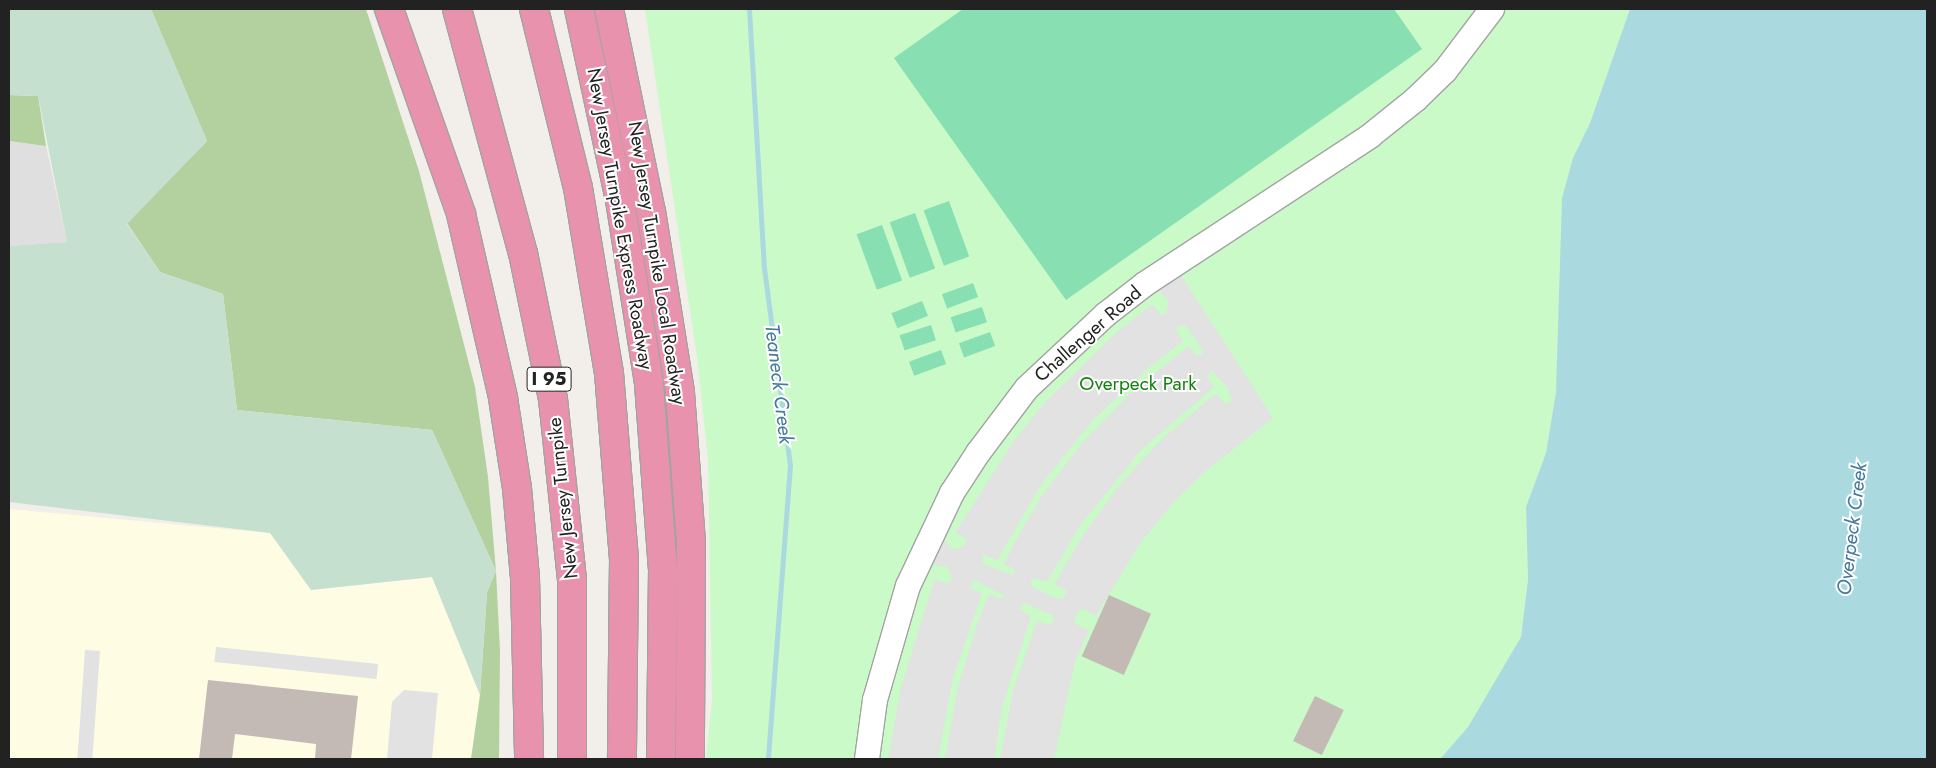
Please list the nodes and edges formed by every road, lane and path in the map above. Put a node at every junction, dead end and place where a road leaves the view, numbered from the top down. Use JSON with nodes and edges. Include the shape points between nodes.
{"nodes":[{"id":1,"x":389,"y":9,"type":"edge"},
{"id":2,"x":408,"y":9,"type":"edge"},
{"id":3,"x":457,"y":9,"type":"edge"},
{"id":4,"x":579,"y":9,"type":"edge"},
{"id":5,"x":609,"y":9,"type":"edge"},
{"id":6,"x":625,"y":9,"type":"edge"},
{"id":7,"x":1492,"y":9,"type":"edge"},
{"id":8,"x":538,"y":16,"type":"edge"},
{"id":9,"x":633,"y":119,"type":"junction"},
{"id":10,"x":461,"y":214,"type":"junction"},
{"id":11,"x":529,"y":759,"type":"edge"},
{"id":12,"x":572,"y":759,"type":"edge"},
{"id":13,"x":622,"y":759,"type":"edge"},
{"id":14,"x":662,"y":759,"type":"edge"},
{"id":15,"x":690,"y":759,"type":"edge"},
{"id":16,"x":867,"y":759,"type":"edge"}],
"edges":[{"from":1,"to":10,"type":"highway"},
{"from":2,"to":10,"type":"highway","via":[[453,156]]},
{"from":3,"to":12,"type":"highway","name":"New Jersey Turnpike","number":"I 95","via":[[523,252],[553,399],[572,580]]},
{"from":4,"to":14,"type":"highway","name":"New Jersey Turnpike Express Roadway","via":[[622,209],[649,384],[663,570]]},
{"from":5,"to":9,"type":"highway","name":"New Jersey Turnpike Local Roadway"},
{"from":6,"to":9,"type":"highway","via":[[631,40]]},
{"from":7,"to":16,"type":"street","name":"Challenger Road","via":[[1445,71],[1416,99],[1370,136],[1146,284],[1070,346],[1022,395],[952,493],[908,586],[875,700]]},
{"from":8,"to":13,"type":"highway","via":[[583,214],[613,410],[625,596]]},
{"from":9,"to":15,"type":"highway","name":"New Jersey Turnpike Local Roadway","via":[[664,284],[684,440],[692,607]]},
{"from":10,"to":11,"type":"highway","via":[[496,358],[517,488],[527,608]]}]}
